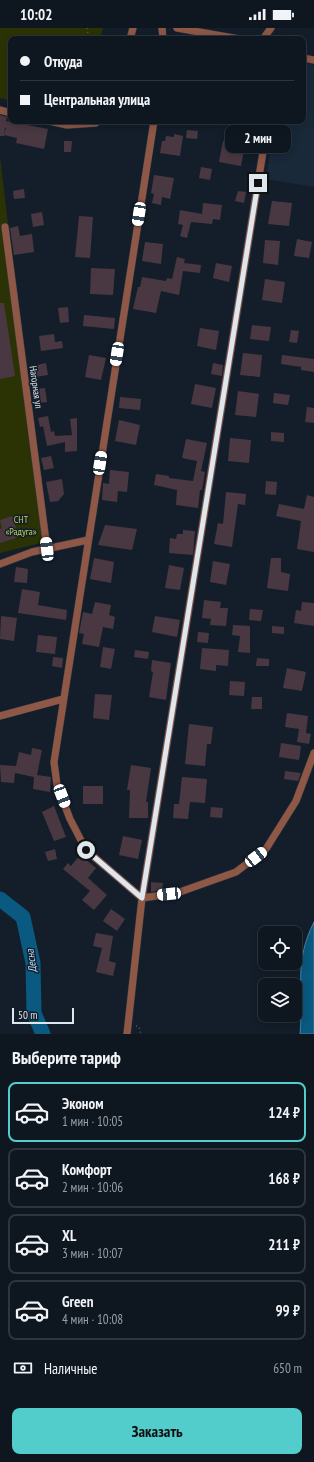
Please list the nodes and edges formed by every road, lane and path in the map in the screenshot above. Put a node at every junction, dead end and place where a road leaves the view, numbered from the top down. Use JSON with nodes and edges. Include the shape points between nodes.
{"nodes":[{"id":1,"x":177,"y":28,"type":"edge"},
{"id":2,"x":222,"y":36,"type":"edge"},
{"id":3,"x":62,"y":124,"type":"edge"},
{"id":4,"x":82,"y":124,"type":"edge"},
{"id":5,"x":154,"y":124,"type":"edge"},
{"id":6,"x":268,"y":124,"type":"edge"},
{"id":7,"x":5,"y":227,"type":"dead end"},
{"id":8,"x":88,"y":540,"type":"junction"},
{"id":9,"x":47,"y":549,"type":"junction"},
{"id":10,"x":0,"y":564,"type":"edge"},
{"id":11,"x":63,"y":699,"type":"junction"},
{"id":12,"x":0,"y":716,"type":"edge"},
{"id":13,"x":314,"y":753,"type":"edge"},
{"id":14,"x":142,"y":898,"type":"junction"},
{"id":15,"x":127,"y":1034,"type":"edge"}],
"edges":[{"from":1,"to":2,"type":"street"},
{"from":3,"to":4,"type":"street"},
{"from":5,"to":8,"type":"street"},
{"from":6,"to":14,"type":"street"},
{"from":7,"to":9,"type":"street","name":"Нагорная ул"},
{"from":8,"to":9,"type":"street"},
{"from":8,"to":11,"type":"street"},
{"from":9,"to":10,"type":"street"},
{"from":11,"to":12,"type":"street"},
{"from":11,"to":14,"type":"street","via":[[54,762],[57,784],[70,818],[86,850]]},
{"from":13,"to":14,"type":"street","via":[[296,801],[266,849],[236,872],[177,893]]},
{"from":14,"to":15,"type":"street"}]}
